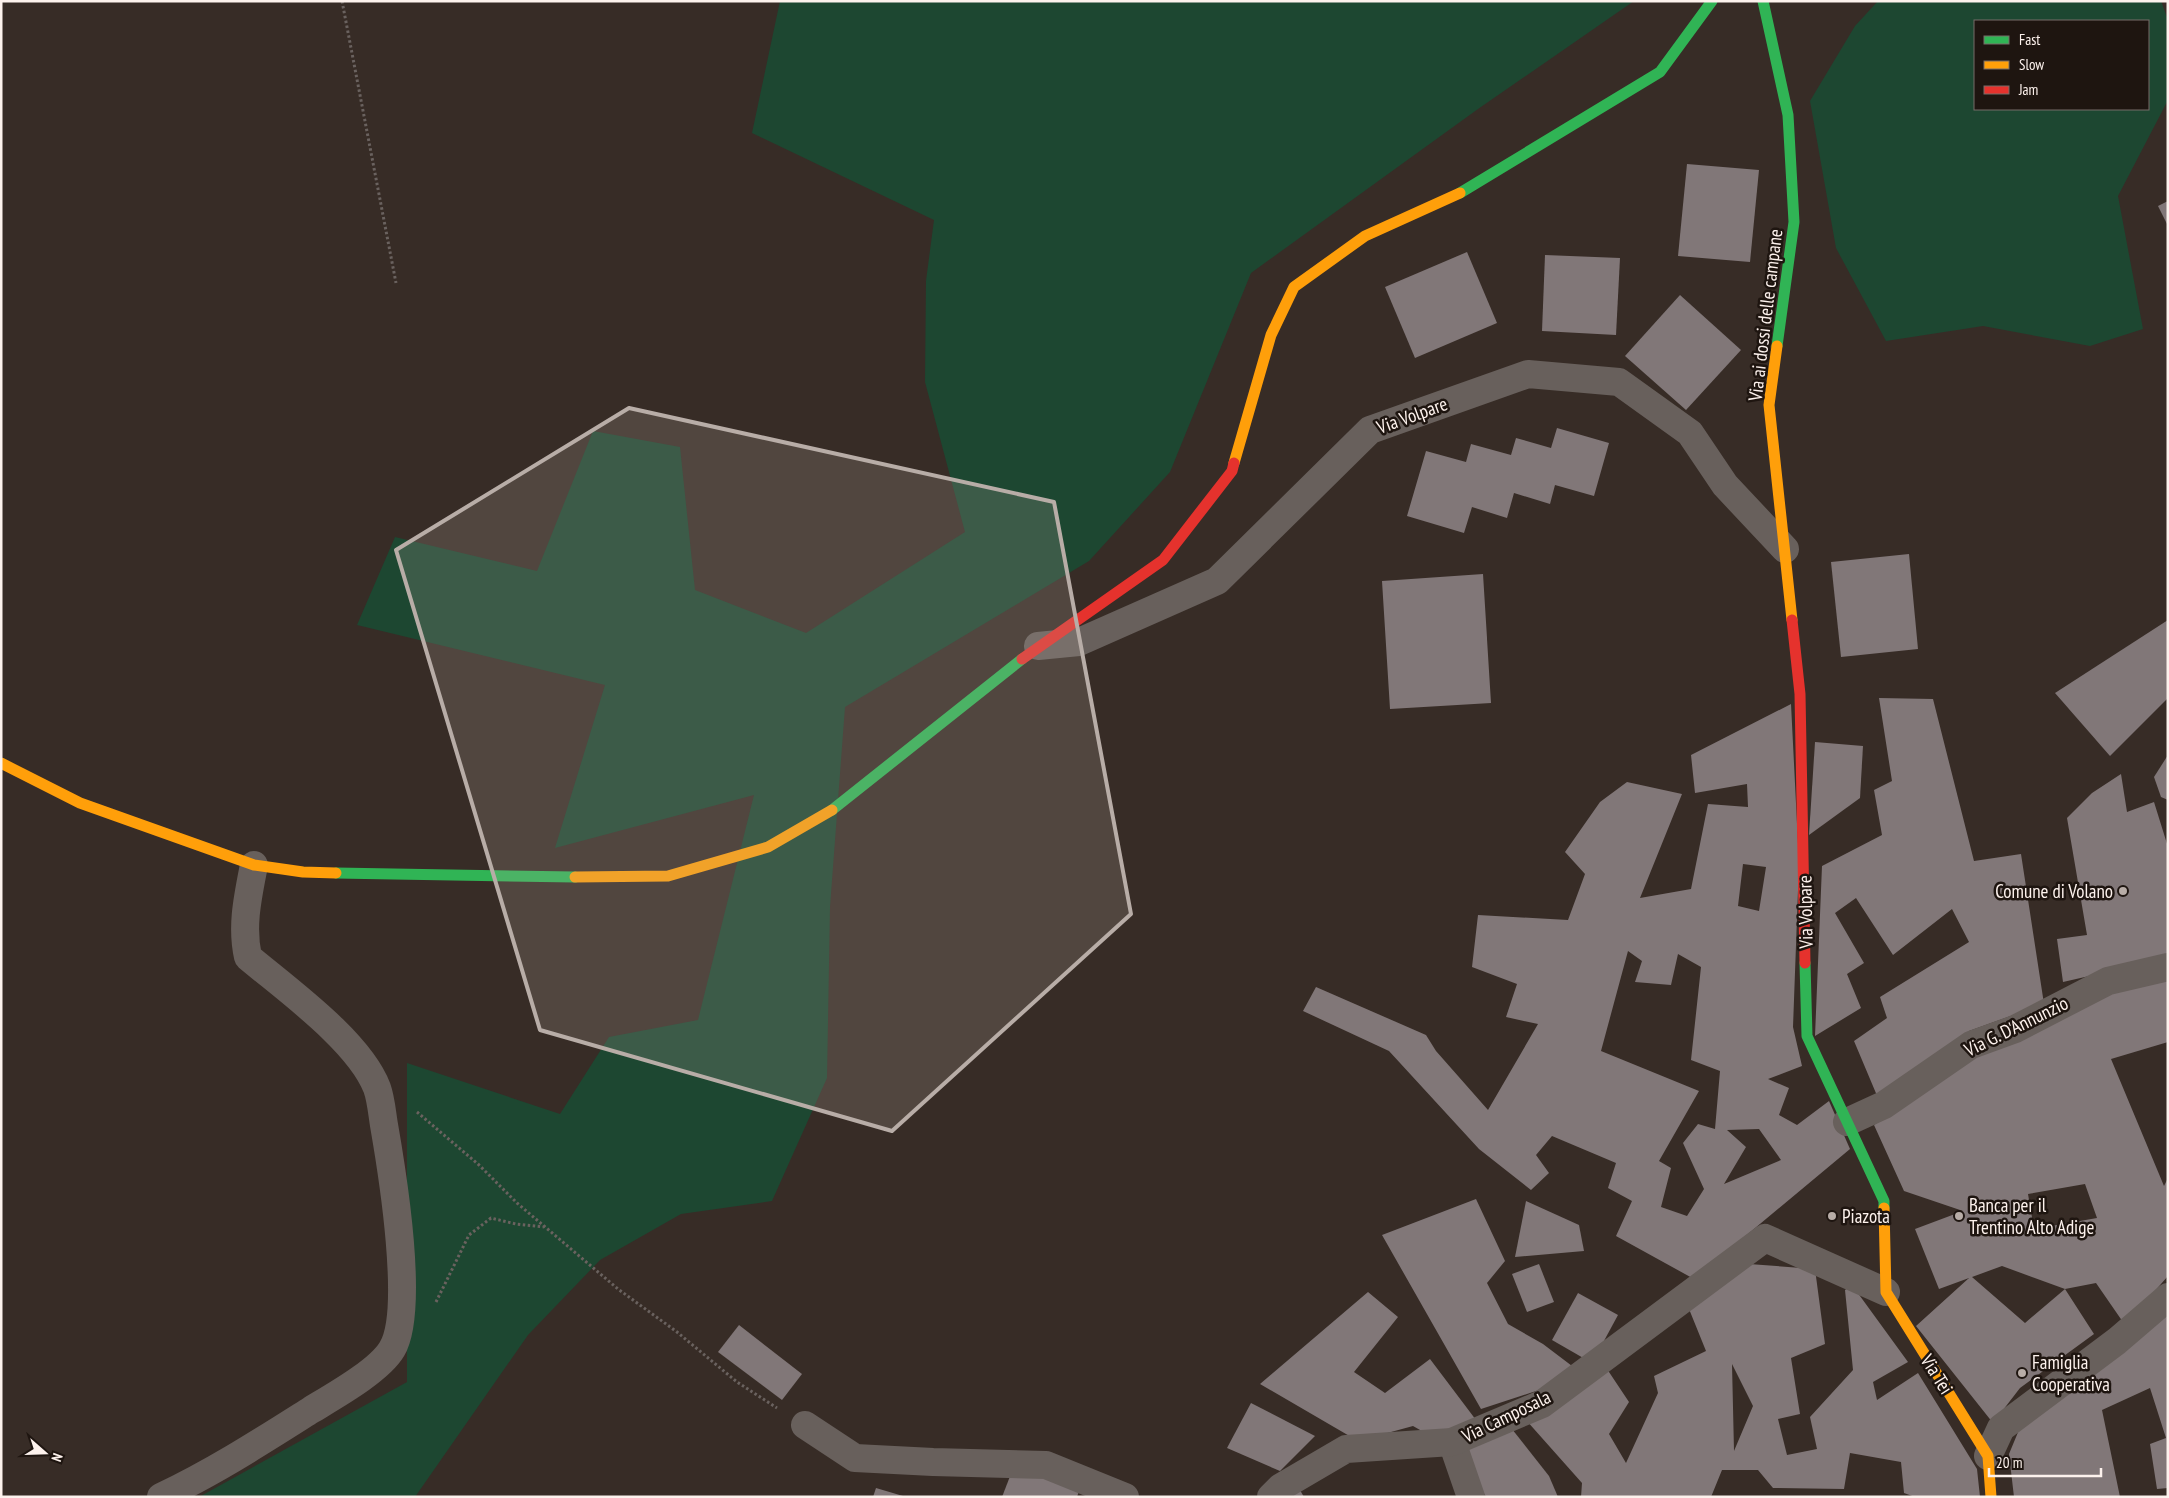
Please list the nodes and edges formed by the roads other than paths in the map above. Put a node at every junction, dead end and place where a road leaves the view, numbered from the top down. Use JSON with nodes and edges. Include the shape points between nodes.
{"nodes":[{"id":1,"x":1712,"y":1,"type":"edge"},
{"id":2,"x":1763,"y":1,"type":"edge"},
{"id":3,"x":1784,"y":549,"type":"junction"},
{"id":4,"x":1038,"y":646,"type":"junction"},
{"id":5,"x":1800,"y":694,"type":"joint"},
{"id":6,"x":1,"y":763,"type":"edge"},
{"id":7,"x":254,"y":865,"type":"junction"},
{"id":8,"x":2168,"y":967,"type":"edge"},
{"id":9,"x":1847,"y":1122,"type":"junction"},
{"id":10,"x":1886,"y":1292,"type":"junction"},
{"id":11,"x":2168,"y":1297,"type":"edge"},
{"id":12,"x":805,"y":1426,"type":"road end"},
{"id":13,"x":1452,"y":1442,"type":"junction"},
{"id":14,"x":1988,"y":1456,"type":"junction"},
{"id":15,"x":161,"y":1497,"type":"edge"},
{"id":16,"x":1126,"y":1497,"type":"edge"},
{"id":17,"x":1271,"y":1497,"type":"edge"},
{"id":18,"x":1471,"y":1497,"type":"edge"},
{"id":19,"x":1991,"y":1497,"type":"edge"}],
"edges":[{"from":1,"to":4,"type":"street","via":[[1660,72],[1466,190],[1365,236],[1294,287],[1271,335],[1232,471],[1164,560]]},
{"from":2,"to":3,"type":"street","name":"Via ai dossi delle campane","via":[[1788,116],[1794,222],[1769,405]]},
{"from":3,"to":4,"type":"street","name":"Via Volpare","via":[[1726,485],[1690,433],[1619,382],[1528,374],[1370,430],[1217,581],[1079,642]]},
{"from":3,"to":5,"type":"street","name":"Via ai dossi delle campane"},
{"from":4,"to":7,"type":"street","via":[[824,816],[768,847],[668,876],[303,872]]},
{"from":5,"to":9,"type":"street","name":"Via Volpare","via":[[1807,1036]]},
{"from":6,"to":7,"type":"street","via":[[80,804]]},
{"from":7,"to":15,"type":"street","via":[[245,909],[244,943],[248,957],[328,1023],[359,1059],[377,1088],[391,1167],[400,1247],[401,1323],[392,1349],[363,1377],[204,1477]]},
{"from":8,"to":9,"type":"street","name":"Via G. D'Annunzio","via":[[2108,981],[2015,1029],[1971,1045],[1884,1105]]},
{"from":9,"to":10,"type":"street","via":[[1884,1201]]},
{"from":10,"to":13,"type":"street","name":"Via Camposala","via":[[1765,1238],[1542,1404]]},
{"from":10,"to":14,"type":"street","name":"Via Tei"},
{"from":11,"to":14,"type":"street","via":[[2117,1341],[2000,1428]]},
{"from":12,"to":16,"type":"street","via":[[855,1458],[1046,1465]]},
{"from":13,"to":17,"type":"street","name":"Via Camposala","via":[[1346,1449]]},
{"from":13,"to":18,"type":"street"},
{"from":14,"to":19,"type":"street"}]}
